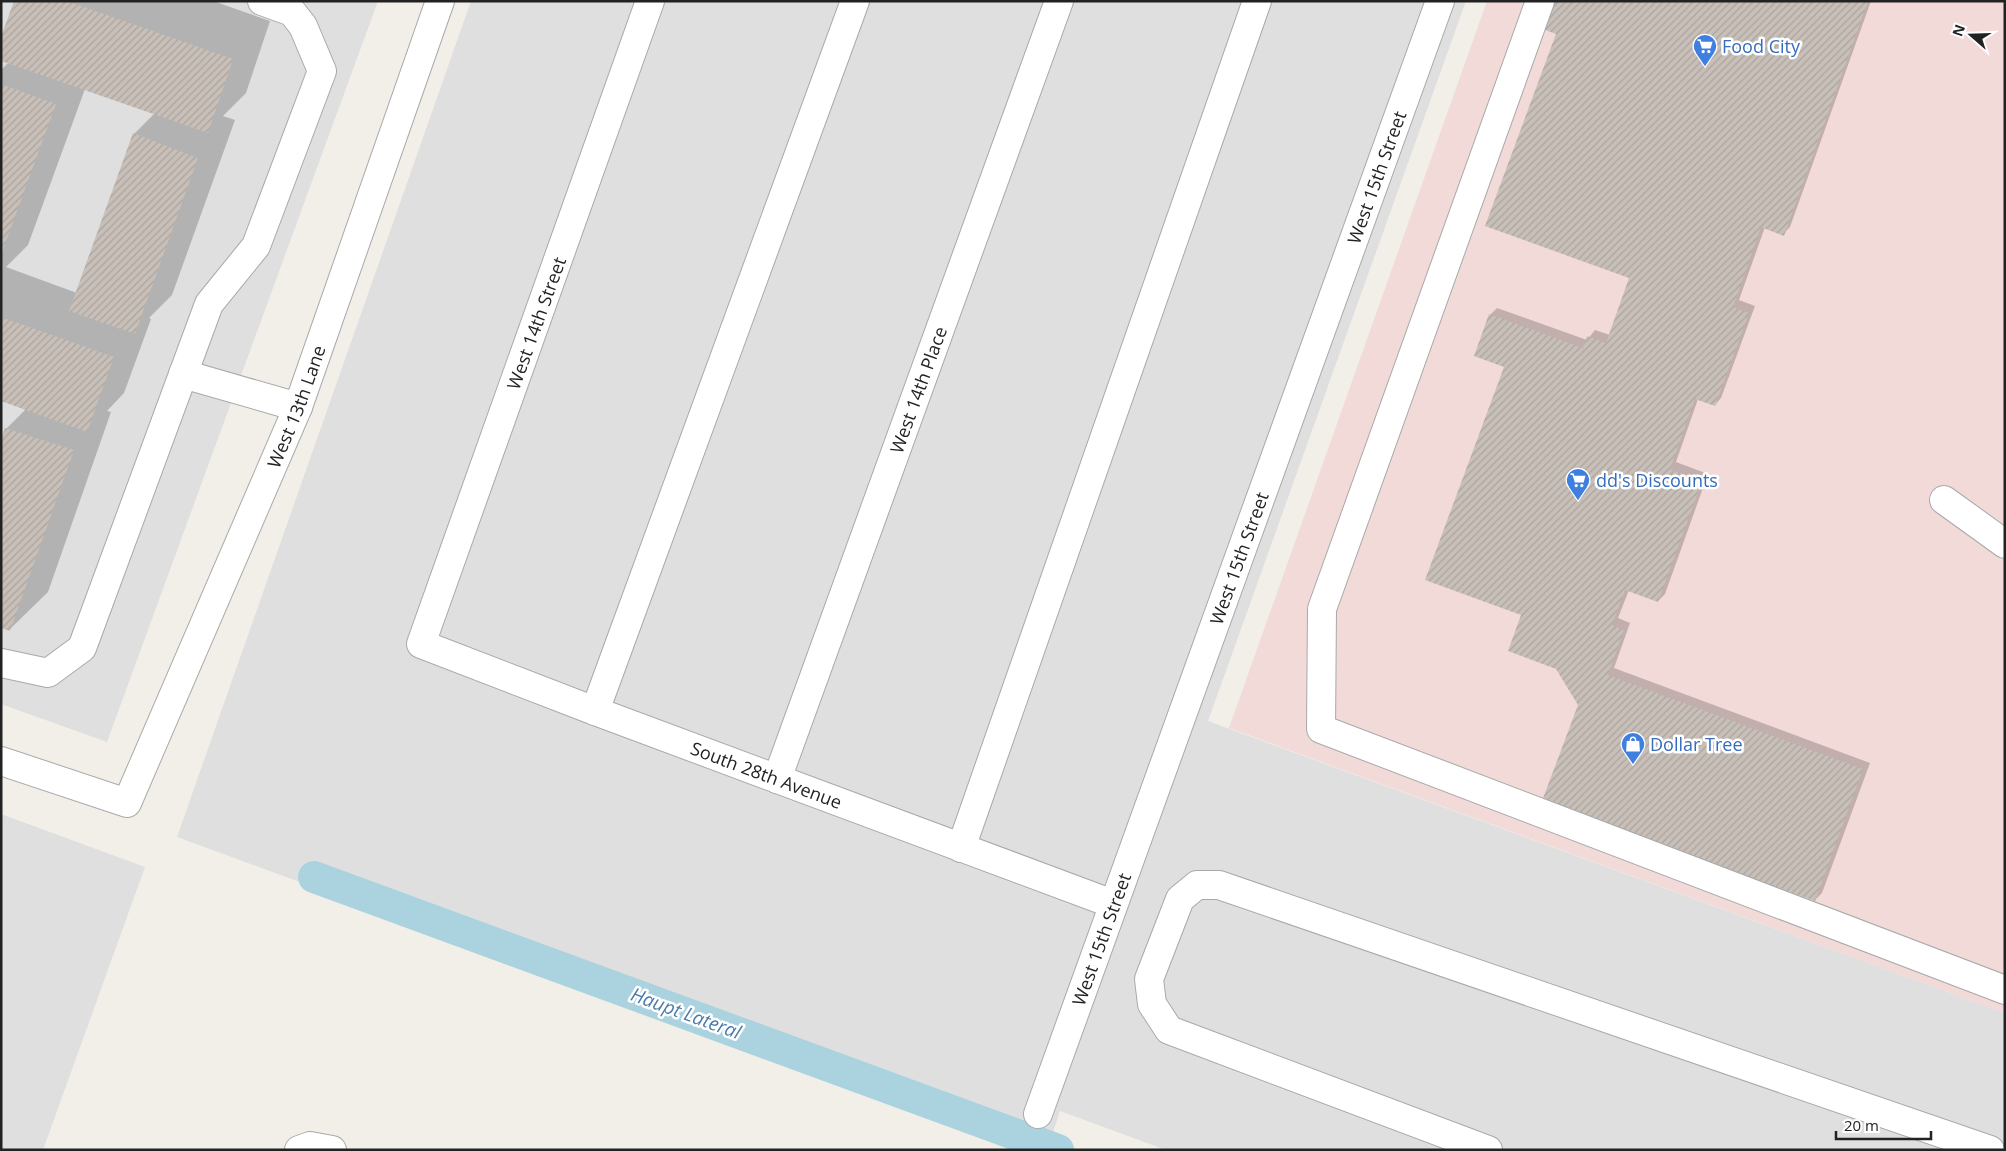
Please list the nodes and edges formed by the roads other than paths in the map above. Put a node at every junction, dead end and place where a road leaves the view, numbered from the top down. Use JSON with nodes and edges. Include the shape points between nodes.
{"nodes":[{"id":1,"x":262,"y":1,"type":"edge"},
{"id":2,"x":440,"y":1,"type":"edge"},
{"id":3,"x":650,"y":1,"type":"edge"},
{"id":4,"x":854,"y":1,"type":"edge"},
{"id":5,"x":1058,"y":1,"type":"edge"},
{"id":6,"x":1257,"y":1,"type":"edge"},
{"id":7,"x":1440,"y":1,"type":"edge"},
{"id":8,"x":1540,"y":1,"type":"edge"},
{"id":9,"x":183,"y":374,"type":"junction"},
{"id":10,"x":298,"y":407,"type":"junction"},
{"id":11,"x":1944,"y":500,"type":"dead end"},
{"id":12,"x":2005,"y":544,"type":"edge"},
{"id":13,"x":421,"y":644,"type":"joint"},
{"id":14,"x":1,"y":663,"type":"edge"},
{"id":15,"x":595,"y":712,"type":"junction"},
{"id":16,"x":1,"y":761,"type":"edge"},
{"id":17,"x":777,"y":779,"type":"junction"},
{"id":18,"x":961,"y":848,"type":"junction"},
{"id":19,"x":1113,"y":904,"type":"junction"},
{"id":20,"x":2005,"y":990,"type":"edge"},
{"id":21,"x":1038,"y":1114,"type":"dead end"},
{"id":22,"x":299,"y":1150,"type":"edge"},
{"id":23,"x":332,"y":1150,"type":"edge"},
{"id":24,"x":1488,"y":1150,"type":"edge"},
{"id":25,"x":1990,"y":1150,"type":"edge"}],
"edges":[{"from":1,"to":9,"type":"street","via":[[292,12],[303,26],[322,72],[256,246],[209,304]]},
{"from":2,"to":10,"type":"street","name":"West 13th Lane"},
{"from":3,"to":13,"type":"street","name":"West 14th Street"},
{"from":4,"to":15,"type":"street"},
{"from":5,"to":17,"type":"street","name":"West 14th Place"},
{"from":6,"to":18,"type":"street"},
{"from":7,"to":19,"type":"street","name":"West 15th Street"},
{"from":8,"to":20,"type":"street","via":[[1322,608],[1321,729]]},
{"from":9,"to":10,"type":"street"},
{"from":9,"to":14,"type":"street","via":[[82,648],[48,673]]},
{"from":10,"to":16,"type":"street","name":"West 13th Lane","via":[[127,803]]},
{"from":11,"to":12,"type":"street"},
{"from":13,"to":15,"type":"street","name":"South 28th Avenue"},
{"from":15,"to":17,"type":"street","name":"South 28th Avenue"},
{"from":17,"to":18,"type":"street","name":"South 28th Avenue"},
{"from":18,"to":19,"type":"street","name":"South 28th Avenue"},
{"from":19,"to":21,"type":"street","name":"West 15th Street"},
{"from":22,"to":23,"type":"street","via":[[310,1146]]},
{"from":24,"to":25,"type":"street","via":[[1169,1030],[1152,1004],[1149,979],[1180,899],[1197,886],[1219,885]]}]}
